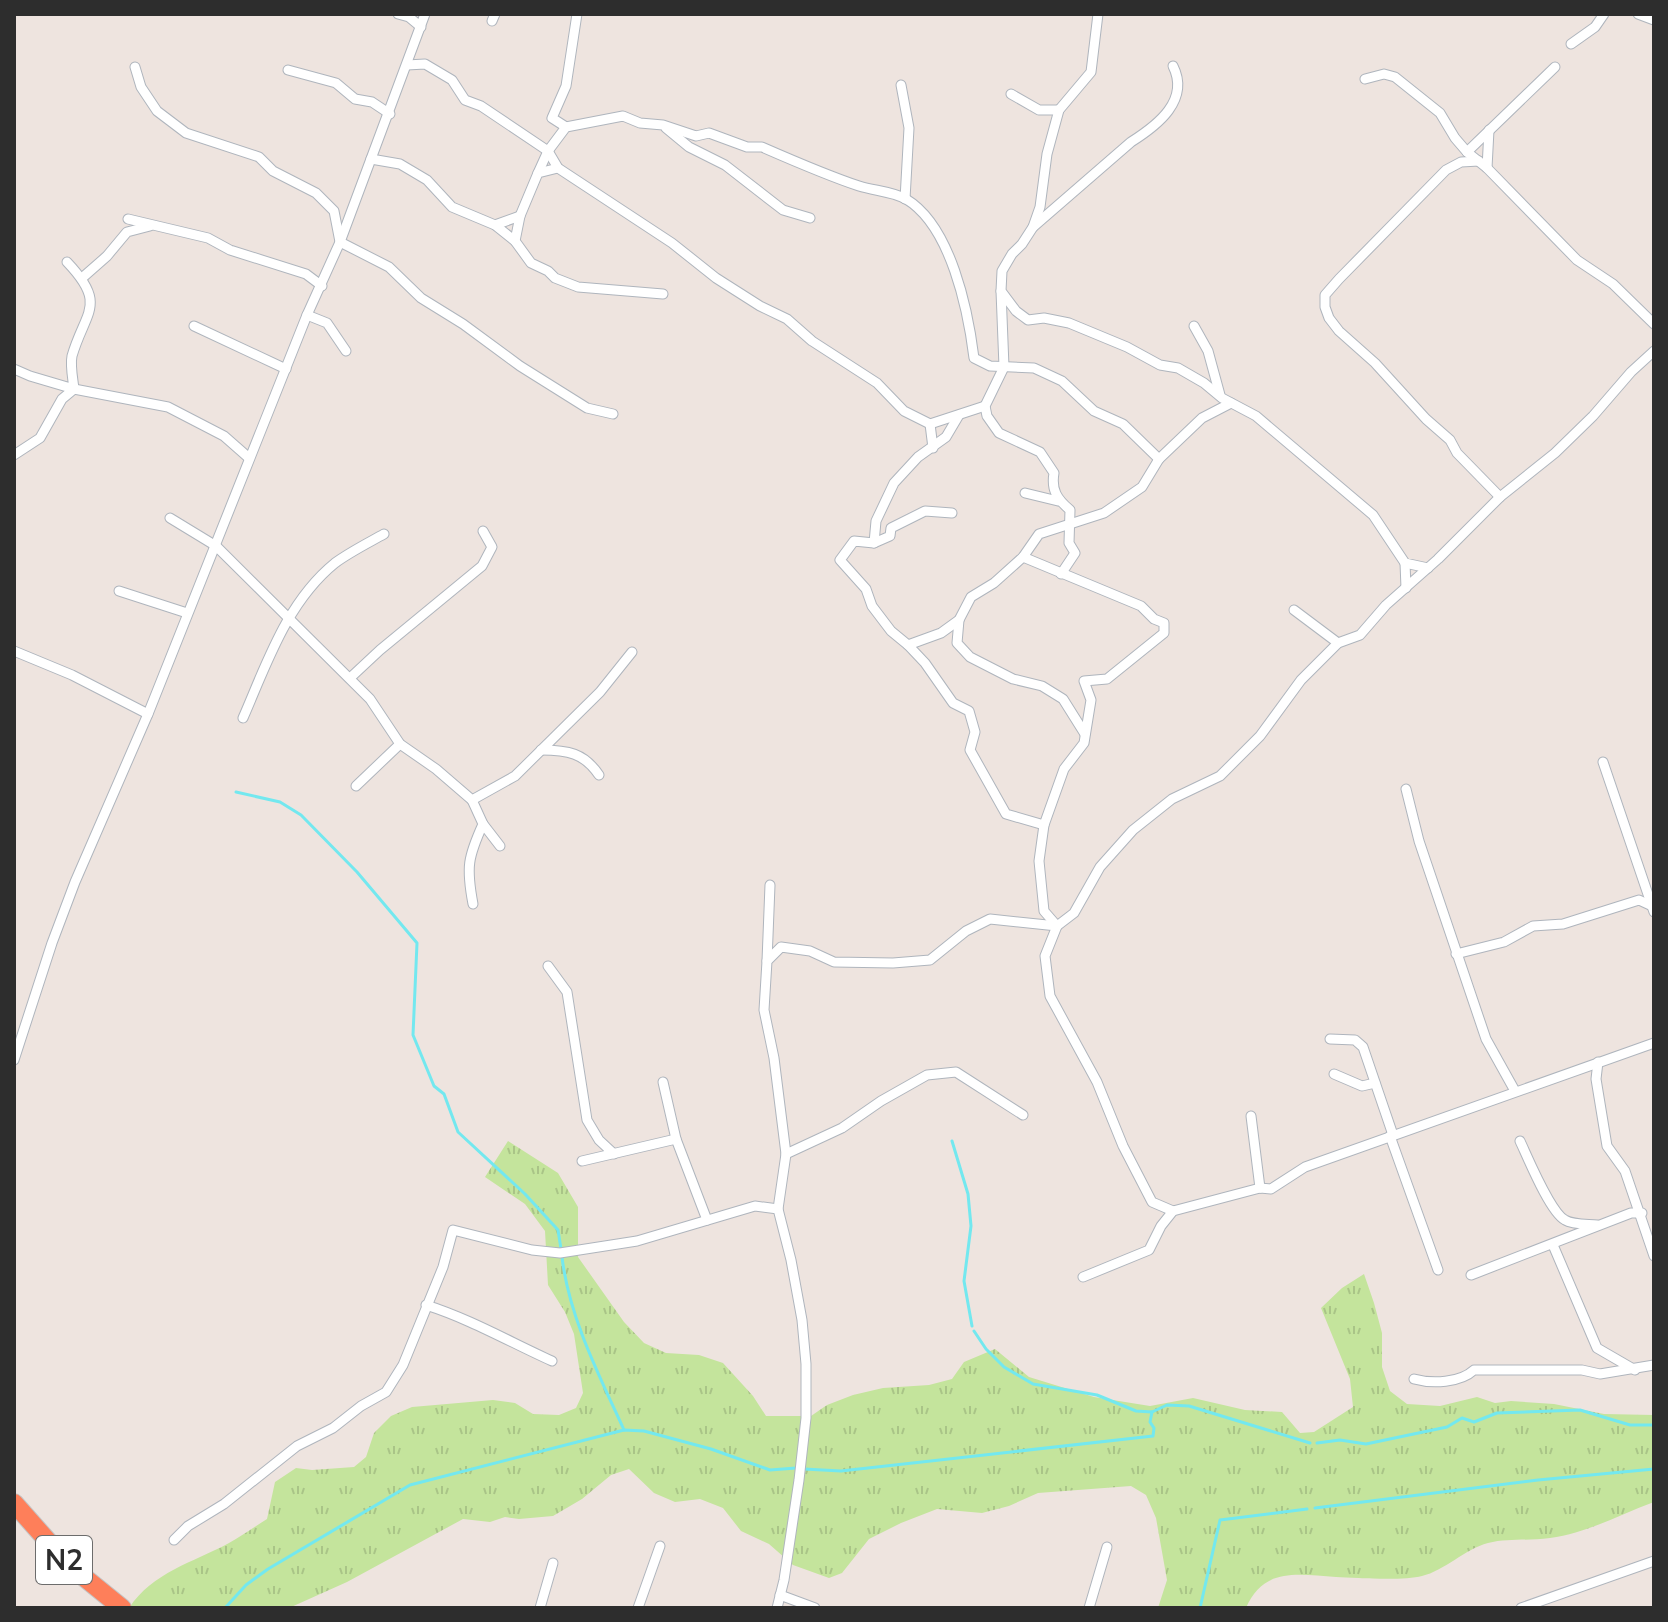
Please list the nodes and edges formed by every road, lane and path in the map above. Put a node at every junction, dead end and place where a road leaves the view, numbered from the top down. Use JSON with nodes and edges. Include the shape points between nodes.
{"nodes":[{"id":1,"x":398,"y":14,"type":"edge"},
{"id":2,"x":425,"y":14,"type":"edge"},
{"id":3,"x":577,"y":14,"type":"edge"},
{"id":4,"x":1098,"y":14,"type":"edge"},
{"id":5,"x":1604,"y":14,"type":"edge"},
{"id":6,"x":1638,"y":14,"type":"edge"},
{"id":7,"x":1654,"y":20,"type":"edge"},
{"id":8,"x":421,"y":27,"type":"junction"},
{"id":9,"x":1571,"y":44,"type":"dead end"},
{"id":10,"x":407,"y":65,"type":"junction"},
{"id":11,"x":1173,"y":66,"type":"dead end"},
{"id":12,"x":135,"y":67,"type":"dead end"},
{"id":13,"x":1555,"y":67,"type":"dead end"},
{"id":14,"x":288,"y":70,"type":"dead end"},
{"id":15,"x":1365,"y":79,"type":"dead end"},
{"id":16,"x":901,"y":85,"type":"dead end"},
{"id":17,"x":1011,"y":94,"type":"dead end"},
{"id":18,"x":1059,"y":110,"type":"junction"},
{"id":19,"x":390,"y":114,"type":"junction"},
{"id":20,"x":663,"y":125,"type":"junction"},
{"id":21,"x":566,"y":127,"type":"junction"},
{"id":22,"x":1489,"y":130,"type":"junction"},
{"id":23,"x":548,"y":151,"type":"junction"},
{"id":24,"x":1467,"y":152,"type":"junction"},
{"id":25,"x":371,"y":159,"type":"junction"},
{"id":26,"x":1483,"y":164,"type":"junction"},
{"id":27,"x":558,"y":168,"type":"junction"},
{"id":28,"x":538,"y":173,"type":"junction"},
{"id":29,"x":905,"y":199,"type":"junction"},
{"id":30,"x":520,"y":216,"type":"junction"},
{"id":31,"x":810,"y":218,"type":"dead end"},
{"id":32,"x":128,"y":219,"type":"dead end"},
{"id":33,"x":153,"y":225,"type":"junction"},
{"id":34,"x":495,"y":225,"type":"junction"},
{"id":35,"x":1033,"y":227,"type":"junction"},
{"id":36,"x":515,"y":241,"type":"junction"},
{"id":37,"x":340,"y":242,"type":"junction"},
{"id":38,"x":67,"y":262,"type":"dead end"},
{"id":39,"x":82,"y":278,"type":"junction"},
{"id":40,"x":322,"y":286,"type":"junction"},
{"id":41,"x":1001,"y":291,"type":"junction"},
{"id":42,"x":663,"y":294,"type":"dead end"},
{"id":43,"x":307,"y":315,"type":"junction"},
{"id":44,"x":1654,"y":324,"type":"edge"},
{"id":45,"x":194,"y":326,"type":"dead end"},
{"id":46,"x":1194,"y":326,"type":"dead end"},
{"id":47,"x":346,"y":351,"type":"dead end"},
{"id":48,"x":1654,"y":351,"type":"edge"},
{"id":49,"x":1004,"y":367,"type":"junction"},
{"id":50,"x":14,"y":369,"type":"edge"},
{"id":51,"x":286,"y":369,"type":"junction"},
{"id":52,"x":74,"y":389,"type":"junction"},
{"id":53,"x":1226,"y":400,"type":"junction"},
{"id":54,"x":985,"y":406,"type":"junction"},
{"id":55,"x":613,"y":414,"type":"dead end"},
{"id":56,"x":959,"y":415,"type":"junction"},
{"id":57,"x":930,"y":424,"type":"junction"},
{"id":58,"x":933,"y":448,"type":"junction"},
{"id":59,"x":14,"y":455,"type":"edge"},
{"id":60,"x":249,"y":458,"type":"junction"},
{"id":61,"x":1159,"y":459,"type":"junction"},
{"id":62,"x":1025,"y":493,"type":"dead end"},
{"id":63,"x":1500,"y":497,"type":"junction"},
{"id":64,"x":1058,"y":501,"type":"junction"},
{"id":65,"x":952,"y":513,"type":"dead end"},
{"id":66,"x":170,"y":518,"type":"dead end"},
{"id":67,"x":876,"y":521,"type":"junction"},
{"id":68,"x":1071,"y":522,"type":"junction"},
{"id":69,"x":891,"y":528,"type":"junction"},
{"id":70,"x":483,"y":531,"type":"dead end"},
{"id":71,"x":384,"y":534,"type":"dead end"},
{"id":72,"x":874,"y":543,"type":"junction"},
{"id":73,"x":216,"y":546,"type":"junction"},
{"id":74,"x":1023,"y":557,"type":"junction"},
{"id":75,"x":1405,"y":563,"type":"junction"},
{"id":76,"x":1428,"y":568,"type":"junction"},
{"id":77,"x":1061,"y":574,"type":"junction"},
{"id":78,"x":1406,"y":588,"type":"junction"},
{"id":79,"x":119,"y":591,"type":"dead end"},
{"id":80,"x":1294,"y":610,"type":"dead end"},
{"id":81,"x":187,"y":613,"type":"junction"},
{"id":82,"x":287,"y":619,"type":"junction"},
{"id":83,"x":959,"y":620,"type":"junction"},
{"id":84,"x":1338,"y":643,"type":"junction"},
{"id":85,"x":908,"y":645,"type":"junction"},
{"id":86,"x":14,"y":651,"type":"edge"},
{"id":87,"x":632,"y":652,"type":"dead end"},
{"id":88,"x":350,"y":678,"type":"junction"},
{"id":89,"x":1107,"y":679,"type":"junction"},
{"id":90,"x":1091,"y":700,"type":"junction"},
{"id":91,"x":148,"y":714,"type":"junction"},
{"id":92,"x":243,"y":718,"type":"dead end"},
{"id":93,"x":1085,"y":734,"type":"junction"},
{"id":94,"x":400,"y":744,"type":"junction"},
{"id":95,"x":541,"y":750,"type":"junction"},
{"id":96,"x":1603,"y":762,"type":"dead end"},
{"id":97,"x":599,"y":775,"type":"dead end"},
{"id":98,"x":356,"y":786,"type":"dead end"},
{"id":99,"x":1406,"y":789,"type":"dead end"},
{"id":100,"x":472,"y":800,"type":"junction"},
{"id":101,"x":483,"y":824,"type":"junction"},
{"id":102,"x":1044,"y":825,"type":"junction"},
{"id":103,"x":500,"y":846,"type":"dead end"},
{"id":104,"x":770,"y":885,"type":"dead end"},
{"id":105,"x":473,"y":904,"type":"dead end"},
{"id":106,"x":1653,"y":909,"type":"edge"},
{"id":107,"x":1057,"y":926,"type":"junction"},
{"id":108,"x":1456,"y":954,"type":"junction"},
{"id":109,"x":767,"y":961,"type":"junction"},
{"id":110,"x":548,"y":966,"type":"dead end"},
{"id":111,"x":1330,"y":1039,"type":"dead end"},
{"id":112,"x":1654,"y":1043,"type":"edge"},
{"id":113,"x":14,"y":1060,"type":"edge"},
{"id":114,"x":1598,"y":1062,"type":"junction"},
{"id":115,"x":1334,"y":1074,"type":"dead end"},
{"id":116,"x":663,"y":1082,"type":"dead end"},
{"id":117,"x":1375,"y":1083,"type":"junction"},
{"id":118,"x":1515,"y":1091,"type":"junction"},
{"id":119,"x":1023,"y":1115,"type":"dead end"},
{"id":120,"x":1251,"y":1116,"type":"dead end"},
{"id":121,"x":1391,"y":1136,"type":"junction"},
{"id":122,"x":676,"y":1139,"type":"junction"},
{"id":123,"x":1520,"y":1141,"type":"dead end"},
{"id":124,"x":614,"y":1154,"type":"junction"},
{"id":125,"x":786,"y":1154,"type":"junction"},
{"id":126,"x":582,"y":1161,"type":"dead end"},
{"id":127,"x":1260,"y":1188,"type":"junction"},
{"id":128,"x":778,"y":1209,"type":"junction"},
{"id":129,"x":1173,"y":1211,"type":"junction"},
{"id":130,"x":1642,"y":1213,"type":"junction"},
{"id":131,"x":707,"y":1220,"type":"junction"},
{"id":132,"x":1600,"y":1225,"type":"junction"},
{"id":133,"x":1553,"y":1245,"type":"junction"},
{"id":134,"x":1654,"y":1256,"type":"edge"},
{"id":135,"x":1438,"y":1270,"type":"dead end"},
{"id":136,"x":1471,"y":1275,"type":"dead end"},
{"id":137,"x":1083,"y":1277,"type":"dead end"},
{"id":138,"x":426,"y":1305,"type":"junction"},
{"id":139,"x":552,"y":1361,"type":"dead end"},
{"id":140,"x":1654,"y":1365,"type":"edge"},
{"id":141,"x":1635,"y":1370,"type":"junction"},
{"id":142,"x":1414,"y":1379,"type":"dead end"},
{"id":143,"x":14,"y":1503,"type":"edge"},
{"id":144,"x":174,"y":1540,"type":"dead end"},
{"id":145,"x":660,"y":1546,"type":"dead end"},
{"id":146,"x":1107,"y":1547,"type":"dead end"},
{"id":147,"x":1654,"y":1561,"type":"edge"},
{"id":148,"x":553,"y":1563,"type":"dead end"},
{"id":149,"x":780,"y":1595,"type":"junction"},
{"id":150,"x":1552,"y":1603,"type":"edge"},
{"id":151,"x":122,"y":1608,"type":"edge"},
{"id":152,"x":540,"y":1608,"type":"edge"},
{"id":153,"x":638,"y":1608,"type":"edge"},
{"id":154,"x":777,"y":1608,"type":"edge"},
{"id":155,"x":815,"y":1608,"type":"edge"},
{"id":156,"x":1089,"y":1608,"type":"edge"},
{"id":157,"x":1521,"y":1608,"type":"edge"}],
"edges":[{"from":1,"to":8,"type":"street"},
{"from":2,"to":8,"type":"street"},
{"from":3,"to":21,"type":"street","via":[[566,86],[552,118]]},
{"from":4,"to":18,"type":"street","via":[[1091,72]]},
{"from":5,"to":9,"type":"street"},
{"from":6,"to":7,"type":"street"},
{"from":8,"to":10,"type":"street"},
{"from":10,"to":19,"type":"street"},
{"from":10,"to":23,"type":"street","via":[[437,70],[452,80],[465,100]]},
{"from":11,"to":35,"type":"street","via":[[1180,82],[1172,107]]},
{"from":12,"to":37,"type":"street","via":[[157,111],[186,133],[259,157],[273,171],[316,193],[334,211]]},
{"from":13,"to":22,"type":"street"},
{"from":14,"to":19,"type":"street","via":[[336,83],[355,99]]},
{"from":15,"to":24,"type":"street","via":[[1395,77],[1440,113]]},
{"from":16,"to":29,"type":"street","via":[[909,128]]},
{"from":17,"to":18,"type":"street","via":[[1039,110]]},
{"from":18,"to":35,"type":"street"},
{"from":19,"to":25,"type":"street"},
{"from":20,"to":21,"type":"street","via":[[623,116]]},
{"from":20,"to":29,"type":"street","via":[[762,147]]},
{"from":20,"to":31,"type":"street","via":[[783,210]]},
{"from":21,"to":23,"type":"street"},
{"from":22,"to":24,"type":"street"},
{"from":22,"to":26,"type":"street"},
{"from":23,"to":27,"type":"street"},
{"from":23,"to":28,"type":"street"},
{"from":24,"to":26,"type":"street"},
{"from":25,"to":34,"type":"street","via":[[400,164],[427,180],[452,207]]},
{"from":25,"to":37,"type":"street"},
{"from":26,"to":44,"type":"street","via":[[1577,260],[1613,284]]},
{"from":26,"to":63,"type":"street","via":[[1461,162],[1446,170],[1339,279],[1325,295],[1325,307],[1339,331]]},
{"from":27,"to":28,"type":"street"},
{"from":27,"to":57,"type":"street","via":[[716,278],[787,319],[877,383],[904,411]]},
{"from":28,"to":30,"type":"street"},
{"from":29,"to":49,"type":"street","via":[[927,218],[944,248],[968,316],[974,358]]},
{"from":30,"to":34,"type":"street"},
{"from":30,"to":36,"type":"street"},
{"from":32,"to":33,"type":"street"},
{"from":33,"to":39,"type":"street","via":[[127,232]]},
{"from":33,"to":40,"type":"street","via":[[208,238],[306,274]]},
{"from":34,"to":36,"type":"street"},
{"from":35,"to":41,"type":"street","via":[[1002,271]]},
{"from":36,"to":42,"type":"street","via":[[531,263],[578,287]]},
{"from":37,"to":40,"type":"street"},
{"from":37,"to":55,"type":"street","via":[[389,267],[421,298],[520,366],[587,408]]},
{"from":38,"to":39,"type":"street"},
{"from":39,"to":52,"type":"street","via":[[90,297],[88,320],[71,359]]},
{"from":40,"to":43,"type":"street"},
{"from":41,"to":49,"type":"street"},
{"from":41,"to":53,"type":"street","via":[[1028,320],[1069,323],[1160,365],[1178,368]]},
{"from":43,"to":47,"type":"street","via":[[327,323]]},
{"from":43,"to":51,"type":"street"},
{"from":45,"to":51,"type":"street"},
{"from":46,"to":53,"type":"street","via":[[1208,351],[1217,391]]},
{"from":48,"to":63,"type":"street","via":[[1565,444]]},
{"from":49,"to":54,"type":"street"},
{"from":49,"to":61,"type":"street","via":[[1034,368],[1062,381],[1094,411],[1123,424]]},
{"from":50,"to":52,"type":"street"},
{"from":51,"to":60,"type":"street"},
{"from":52,"to":59,"type":"street","via":[[62,399],[40,438]]},
{"from":52,"to":60,"type":"street","via":[[168,407],[224,436]]},
{"from":53,"to":61,"type":"street"},
{"from":53,"to":75,"type":"street","via":[[1256,416],[1373,515]]},
{"from":54,"to":56,"type":"street"},
{"from":54,"to":64,"type":"street","via":[[999,433],[1040,452],[1054,473]]},
{"from":56,"to":57,"type":"street"},
{"from":56,"to":58,"type":"street"},
{"from":57,"to":58,"type":"street"},
{"from":58,"to":67,"type":"street","via":[[894,483]]},
{"from":60,"to":73,"type":"street"},
{"from":61,"to":68,"type":"street","via":[[1142,487],[1104,513]]},
{"from":62,"to":64,"type":"street"},
{"from":63,"to":76,"type":"street"},
{"from":64,"to":68,"type":"street","via":[[1070,510]]},
{"from":65,"to":69,"type":"street","via":[[925,511]]},
{"from":66,"to":73,"type":"street"},
{"from":67,"to":69,"type":"street"},
{"from":67,"to":72,"type":"street"},
{"from":68,"to":74,"type":"street","via":[[1039,534]]},
{"from":68,"to":77,"type":"street","via":[[1069,543],[1075,553]]},
{"from":69,"to":72,"type":"street","via":[[890,536]]},
{"from":70,"to":88,"type":"street","via":[[492,547],[482,566]]},
{"from":71,"to":82,"type":"street","via":[[336,563]]},
{"from":72,"to":85,"type":"street","via":[[854,541],[840,560],[866,589],[891,631]]},
{"from":73,"to":81,"type":"street"},
{"from":73,"to":82,"type":"street"},
{"from":74,"to":77,"type":"street"},
{"from":74,"to":83,"type":"street","via":[[971,597]]},
{"from":75,"to":76,"type":"street"},
{"from":75,"to":78,"type":"street"},
{"from":76,"to":78,"type":"street"},
{"from":77,"to":89,"type":"street","via":[[1141,606],[1164,623],[1164,633]]},
{"from":78,"to":84,"type":"street","via":[[1360,635]]},
{"from":79,"to":81,"type":"street"},
{"from":80,"to":84,"type":"street"},
{"from":81,"to":91,"type":"street"},
{"from":82,"to":88,"type":"street"},
{"from":82,"to":92,"type":"street"},
{"from":83,"to":85,"type":"street"},
{"from":83,"to":93,"type":"street","via":[[957,643],[970,657],[1063,699]]},
{"from":84,"to":107,"type":"street","via":[[1220,776],[1172,799],[1133,830],[1100,867],[1074,913]]},
{"from":85,"to":102,"type":"street","via":[[953,703],[969,711],[975,732],[970,750],[1006,814]]},
{"from":86,"to":91,"type":"street"},
{"from":87,"to":95,"type":"street"},
{"from":88,"to":94,"type":"street"},
{"from":89,"to":90,"type":"street"},
{"from":89,"to":90,"type":"street","via":[[1084,681]]},
{"from":90,"to":93,"type":"street"},
{"from":91,"to":113,"type":"street","via":[[75,882]]},
{"from":93,"to":102,"type":"street","via":[[1064,769]]},
{"from":94,"to":98,"type":"street"},
{"from":94,"to":100,"type":"street"},
{"from":95,"to":97,"type":"street","via":[[579,754]]},
{"from":95,"to":100,"type":"street","via":[[515,776]]},
{"from":96,"to":106,"type":"street"},
{"from":99,"to":108,"type":"street"},
{"from":100,"to":101,"type":"street"},
{"from":101,"to":103,"type":"street"},
{"from":101,"to":105,"type":"street","via":[[469,854]]},
{"from":102,"to":107,"type":"street","via":[[1039,861],[1044,911]]},
{"from":104,"to":109,"type":"street"},
{"from":106,"to":108,"type":"street","via":[[1639,900],[1563,924],[1533,926],[1504,942]]},
{"from":107,"to":109,"type":"street","via":[[990,919],[930,960],[834,962],[810,951],[781,947]]},
{"from":107,"to":129,"type":"street","via":[[1045,956],[1050,996],[1152,1202]]},
{"from":108,"to":118,"type":"street","via":[[1486,1039]]},
{"from":109,"to":125,"type":"street","via":[[764,1010]]},
{"from":110,"to":124,"type":"street","via":[[567,992],[587,1120]]},
{"from":111,"to":117,"type":"street","via":[[1355,1040],[1363,1047]]},
{"from":112,"to":114,"type":"street"},
{"from":114,"to":118,"type":"street"},
{"from":114,"to":130,"type":"street","via":[[1607,1146],[1625,1171]]},
{"from":115,"to":117,"type":"street","via":[[1362,1086]]},
{"from":116,"to":122,"type":"street"},
{"from":117,"to":121,"type":"street"},
{"from":118,"to":121,"type":"street"},
{"from":119,"to":125,"type":"street","via":[[956,1072],[927,1075],[842,1128]]},
{"from":120,"to":127,"type":"street"},
{"from":121,"to":127,"type":"street","via":[[1305,1167],[1271,1189]]},
{"from":121,"to":135,"type":"street"},
{"from":122,"to":124,"type":"street"},
{"from":122,"to":131,"type":"street"},
{"from":123,"to":132,"type":"street","via":[[1559,1215],[1567,1222]]},
{"from":124,"to":126,"type":"street"},
{"from":125,"to":128,"type":"street"},
{"from":127,"to":129,"type":"street"},
{"from":128,"to":131,"type":"street","via":[[755,1206]]},
{"from":128,"to":149,"type":"street","via":[[806,1364],[806,1418]]},
{"from":129,"to":137,"type":"street","via":[[1149,1250]]},
{"from":130,"to":132,"type":"street"},
{"from":130,"to":134,"type":"street"},
{"from":131,"to":138,"type":"street","via":[[637,1241],[560,1253],[453,1230]]},
{"from":132,"to":133,"type":"street"},
{"from":133,"to":136,"type":"street"},
{"from":133,"to":141,"type":"street","via":[[1597,1348]]},
{"from":138,"to":139,"type":"street"},
{"from":138,"to":144,"type":"street","via":[[403,1365],[386,1392],[297,1446]]},
{"from":140,"to":141,"type":"street"},
{"from":141,"to":142,"type":"street","via":[[1474,1370],[1467,1377],[1429,1383]]},
{"from":143,"to":151,"type":"highway","number":"N2","via":[[69,1565]]},
{"from":145,"to":153,"type":"street"},
{"from":146,"to":156,"type":"street"},
{"from":147,"to":150,"type":"street"},
{"from":148,"to":152,"type":"street"},
{"from":149,"to":154,"type":"street"},
{"from":149,"to":155,"type":"street"},
{"from":150,"to":157,"type":"street"}]}
